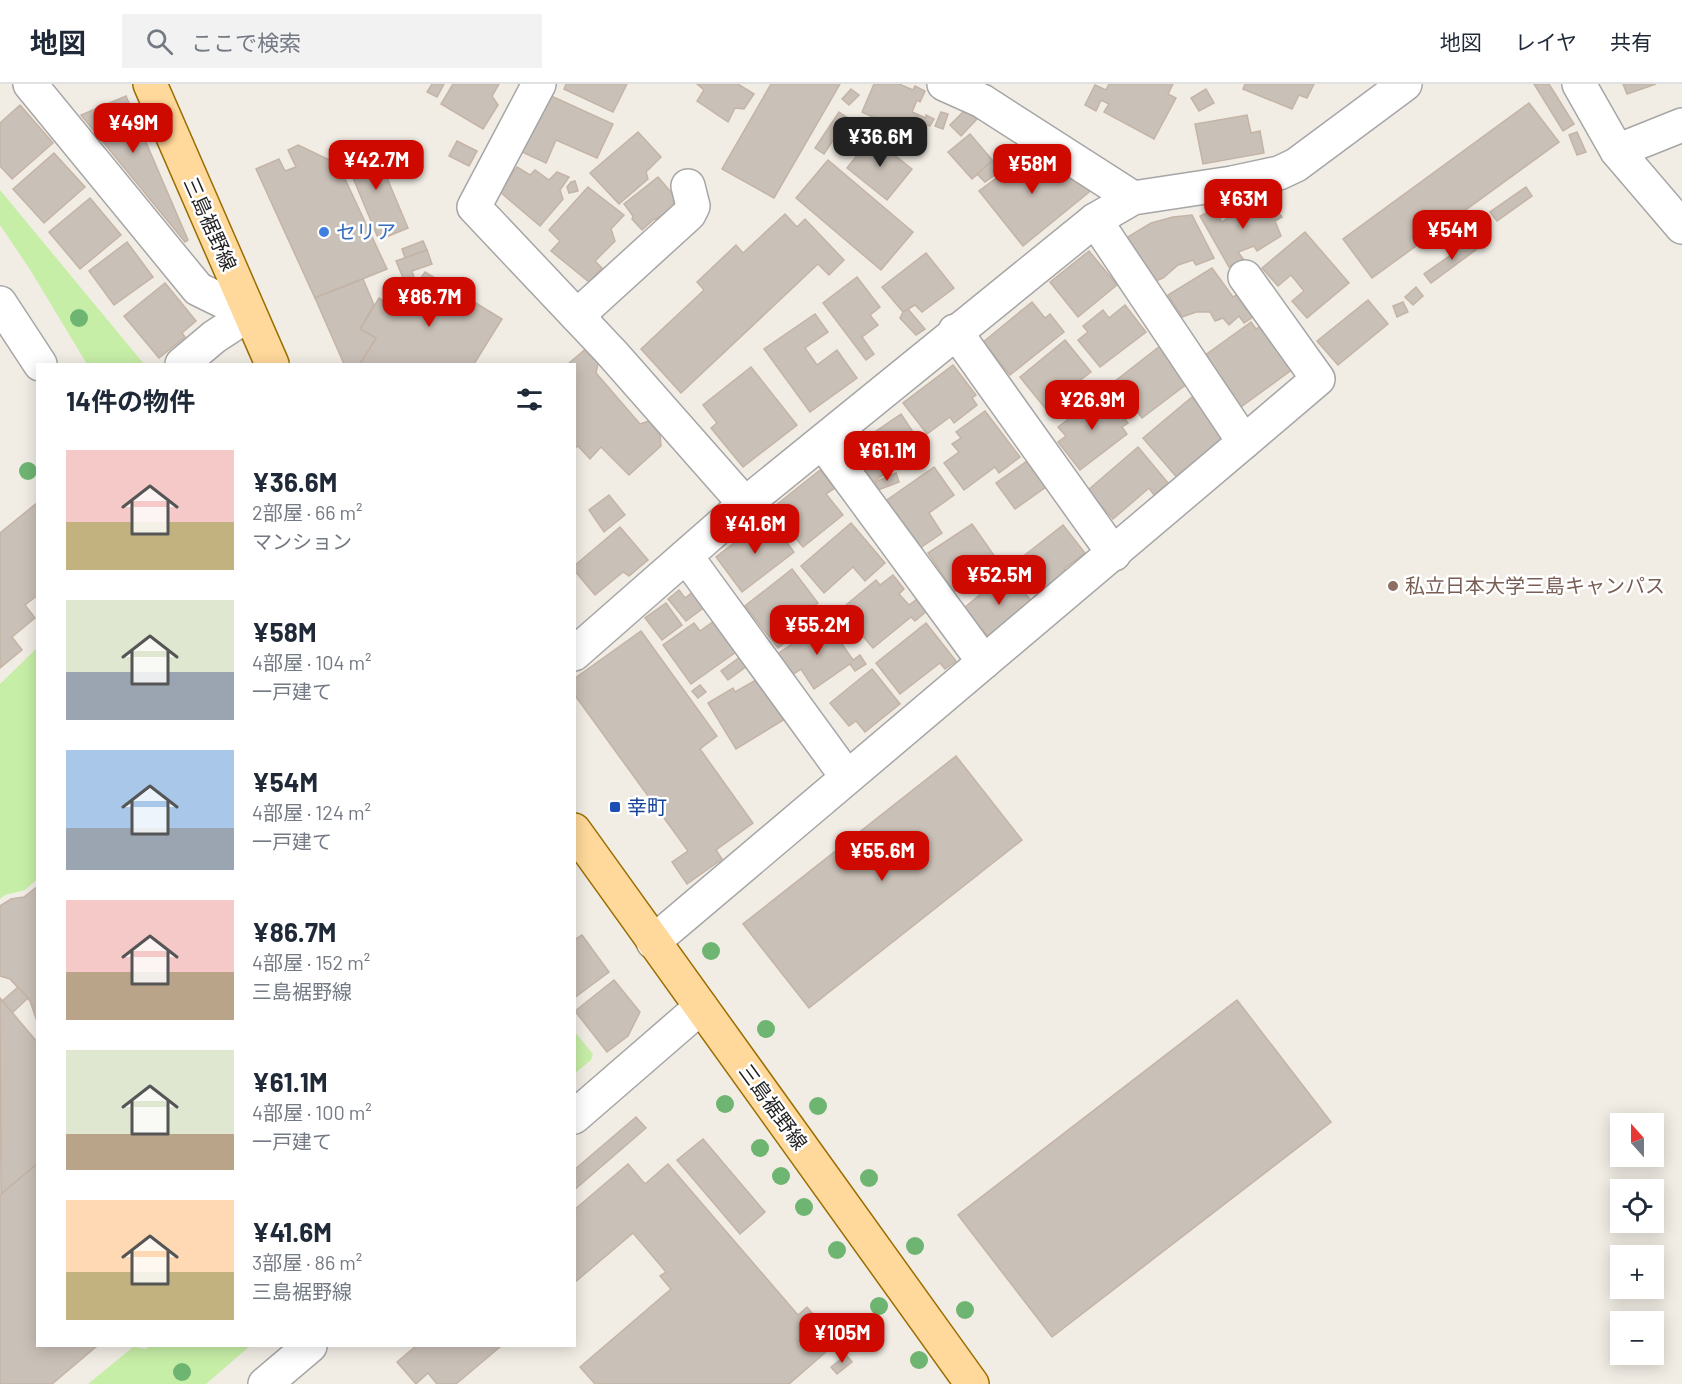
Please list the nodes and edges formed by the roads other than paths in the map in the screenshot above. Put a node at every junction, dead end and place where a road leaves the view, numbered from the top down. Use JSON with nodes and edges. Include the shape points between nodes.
{"nodes":[{"id":1,"x":30,"y":84,"type":"edge"},
{"id":2,"x":150,"y":84,"type":"edge"},
{"id":3,"x":539,"y":84,"type":"edge"},
{"id":4,"x":944,"y":84,"type":"edge"},
{"id":5,"x":1405,"y":84,"type":"edge"},
{"id":6,"x":1579,"y":84,"type":"edge"},
{"id":7,"x":1682,"y":125,"type":"edge"},
{"id":8,"x":1617,"y":151,"type":"junction"},
{"id":9,"x":688,"y":186,"type":"dead end"},
{"id":10,"x":1133,"y":198,"type":"junction"},
{"id":11,"x":1095,"y":220,"type":"junction"},
{"id":12,"x":1682,"y":227,"type":"edge"},
{"id":13,"x":1245,"y":277,"type":"dead end"},
{"id":14,"x":0,"y":303,"type":"edge"},
{"id":15,"x":249,"y":314,"type":"junction"},
{"id":16,"x":578,"y":316,"type":"junction"},
{"id":17,"x":955,"y":331,"type":"junction"},
{"id":18,"x":39,"y":363,"type":"edge"},
{"id":19,"x":183,"y":363,"type":"edge"},
{"id":20,"x":272,"y":363,"type":"edge"},
{"id":21,"x":1244,"y":442,"type":"junction"},
{"id":22,"x":822,"y":443,"type":"junction"},
{"id":23,"x":745,"y":504,"type":"junction"},
{"id":24,"x":1114,"y":554,"type":"junction"},
{"id":25,"x":686,"y":556,"type":"junction"},
{"id":26,"x":576,"y":652,"type":"edge"},
{"id":27,"x":984,"y":662,"type":"junction"},
{"id":28,"x":847,"y":777,"type":"junction"},
{"id":29,"x":576,"y":833,"type":"edge"},
{"id":30,"x":653,"y":942,"type":"junction"},
{"id":31,"x":701,"y":1007,"type":"junction"},
{"id":32,"x":576,"y":1115,"type":"edge"},
{"id":33,"x":309,"y":1347,"type":"edge"},
{"id":34,"x":265,"y":1384,"type":"edge"},
{"id":35,"x":972,"y":1384,"type":"edge"}],
"edges":[{"from":1,"to":15,"type":"street","via":[[198,289]]},
{"from":2,"to":15,"type":"main road","name":"三島裾野線"},
{"from":3,"to":16,"type":"street","via":[[474,207]]},
{"from":4,"to":10,"type":"street","via":[[982,101]]},
{"from":5,"to":10,"type":"street","via":[[1296,165],[1279,173]]},
{"from":6,"to":8,"type":"street"},
{"from":7,"to":8,"type":"street"},
{"from":8,"to":12,"type":"street"},
{"from":9,"to":16,"type":"street","via":[[693,206],[689,213]]},
{"from":10,"to":11,"type":"street"},
{"from":11,"to":17,"type":"street"},
{"from":11,"to":21,"type":"street"},
{"from":13,"to":21,"type":"street","via":[[1318,379]]},
{"from":14,"to":18,"type":"street"},
{"from":15,"to":19,"type":"street"},
{"from":15,"to":20,"type":"main road","name":"三島裾野線"},
{"from":16,"to":23,"type":"street"},
{"from":17,"to":22,"type":"street"},
{"from":17,"to":24,"type":"street"},
{"from":21,"to":24,"type":"street"},
{"from":22,"to":23,"type":"street"},
{"from":22,"to":27,"type":"street"},
{"from":23,"to":25,"type":"street"},
{"from":24,"to":27,"type":"street"},
{"from":25,"to":26,"type":"street"},
{"from":25,"to":28,"type":"street"},
{"from":27,"to":28,"type":"street"},
{"from":28,"to":30,"type":"street"},
{"from":29,"to":30,"type":"main road","name":"三島裾野線"},
{"from":30,"to":31,"type":"main road","name":"三島裾野線"},
{"from":31,"to":32,"type":"street"},
{"from":31,"to":35,"type":"main road","name":"三島裾野線"},
{"from":33,"to":34,"type":"street"}]}
